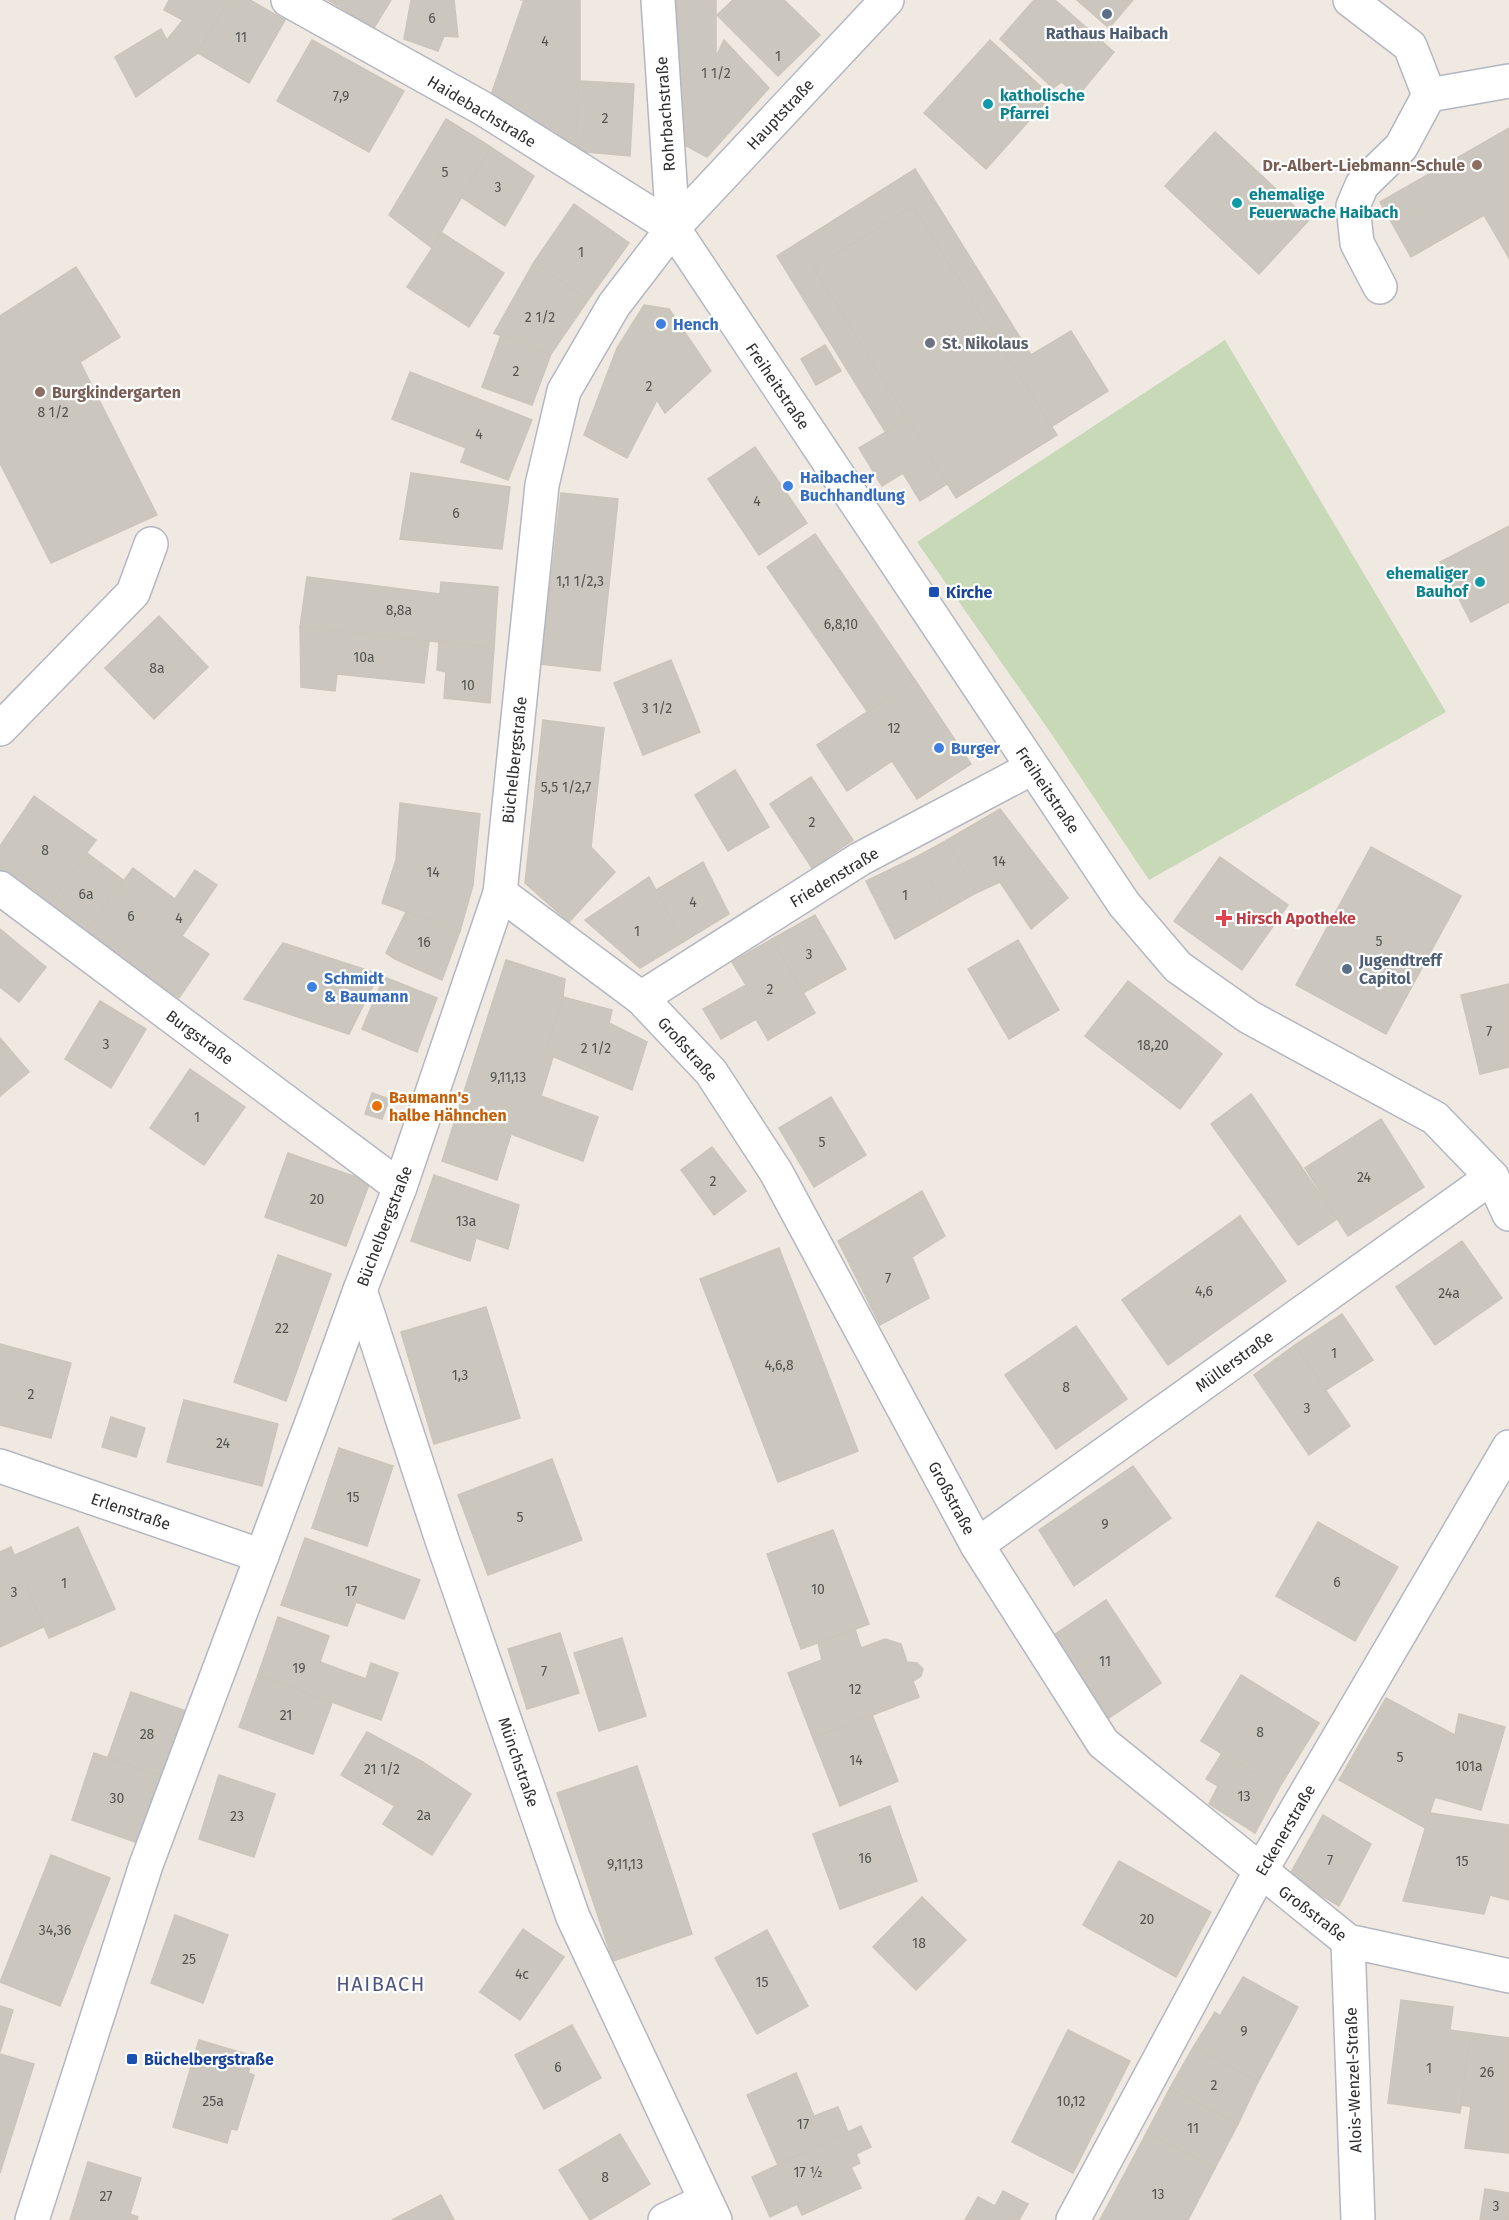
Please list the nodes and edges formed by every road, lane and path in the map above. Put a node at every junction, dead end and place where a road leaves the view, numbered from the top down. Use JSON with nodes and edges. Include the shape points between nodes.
{"nodes":[{"id":1,"x":288,"y":0,"type":"edge"},
{"id":2,"x":658,"y":0,"type":"edge"},
{"id":3,"x":887,"y":0,"type":"edge"},
{"id":4,"x":1350,"y":0,"type":"edge"},
{"id":5,"x":1509,"y":81,"type":"edge"},
{"id":6,"x":1429,"y":95,"type":"junction"},
{"id":7,"x":673,"y":228,"type":"junction"},
{"id":8,"x":1380,"y":287,"type":"dead end"},
{"id":9,"x":151,"y":544,"type":"dead end"},
{"id":10,"x":0,"y":729,"type":"edge"},
{"id":11,"x":1032,"y":768,"type":"junction"},
{"id":12,"x":0,"y":888,"type":"edge"},
{"id":13,"x":500,"y":893,"type":"junction"},
{"id":14,"x":642,"y":998,"type":"junction"},
{"id":15,"x":1492,"y":1177,"type":"junction"},
{"id":16,"x":400,"y":1187,"type":"junction"},
{"id":17,"x":1509,"y":1214,"type":"edge"},
{"id":18,"x":360,"y":1290,"type":"junction"},
{"id":19,"x":1509,"y":1447,"type":"edge"},
{"id":20,"x":0,"y":1466,"type":"edge"},
{"id":21,"x":977,"y":1545,"type":"junction"},
{"id":22,"x":262,"y":1556,"type":"junction"},
{"id":23,"x":1260,"y":1872,"type":"junction"},
{"id":24,"x":1348,"y":1941,"type":"junction"},
{"id":25,"x":1509,"y":1976,"type":"edge"},
{"id":26,"x":710,"y":2211,"type":"edge"},
{"id":27,"x":32,"y":2220,"type":"edge"},
{"id":28,"x":665,"y":2220,"type":"edge"},
{"id":29,"x":1072,"y":2220,"type":"edge"},
{"id":30,"x":1358,"y":2220,"type":"edge"}],
"edges":[{"from":1,"to":7,"type":"street","name":"Haidebachstraße","via":[[482,108]]},
{"from":2,"to":7,"type":"street","name":"Rohrbachstraße"},
{"from":3,"to":7,"type":"street","name":"Hauptstraße"},
{"from":4,"to":6,"type":"street","via":[[1410,46]]},
{"from":5,"to":6,"type":"street"},
{"from":6,"to":8,"type":"street","via":[[1401,147],[1362,185],[1353,206],[1357,243]]},
{"from":7,"to":11,"type":"street","name":"Freiheitstraße"},
{"from":7,"to":13,"type":"street","name":"Büchelbergstraße","via":[[614,305],[564,391],[542,485]]},
{"from":9,"to":10,"type":"street","via":[[133,593]]},
{"from":11,"to":14,"type":"street","name":"Friedenstraße","via":[[860,859]]},
{"from":11,"to":15,"type":"street","name":"Freiheitstraße","via":[[1124,904],[1178,967],[1249,1017],[1435,1118]]},
{"from":12,"to":16,"type":"street","name":"Burgstraße"},
{"from":13,"to":14,"type":"street","name":"Großstraße"},
{"from":13,"to":16,"type":"street","name":"Büchelbergstraße"},
{"from":14,"to":21,"type":"street","name":"Großstraße","via":[[711,1072],[776,1172]]},
{"from":15,"to":17,"type":"street","name":"Freiheitstraße"},
{"from":15,"to":21,"type":"street","name":"Müllerstraße"},
{"from":16,"to":18,"type":"street","name":"Büchelbergstraße"},
{"from":18,"to":22,"type":"street","name":"Büchelbergstraße"},
{"from":18,"to":26,"type":"street","name":"Münchstraße","via":[[573,1917]]},
{"from":19,"to":23,"type":"street","name":"Eckenerstraße"},
{"from":20,"to":22,"type":"street","name":"Erlenstraße"},
{"from":21,"to":23,"type":"street","name":"Großstraße","via":[[1103,1743]]},
{"from":22,"to":27,"type":"street","name":"Büchelbergstraße","via":[[146,1865]]},
{"from":23,"to":24,"type":"street","name":"Großstraße"},
{"from":23,"to":29,"type":"street","name":"Eckenerstraße"},
{"from":24,"to":25,"type":"street","name":"Großstraße"},
{"from":24,"to":30,"type":"street","name":"Alois-Wenzel-Straße"},
{"from":26,"to":28,"type":"street"}]}
